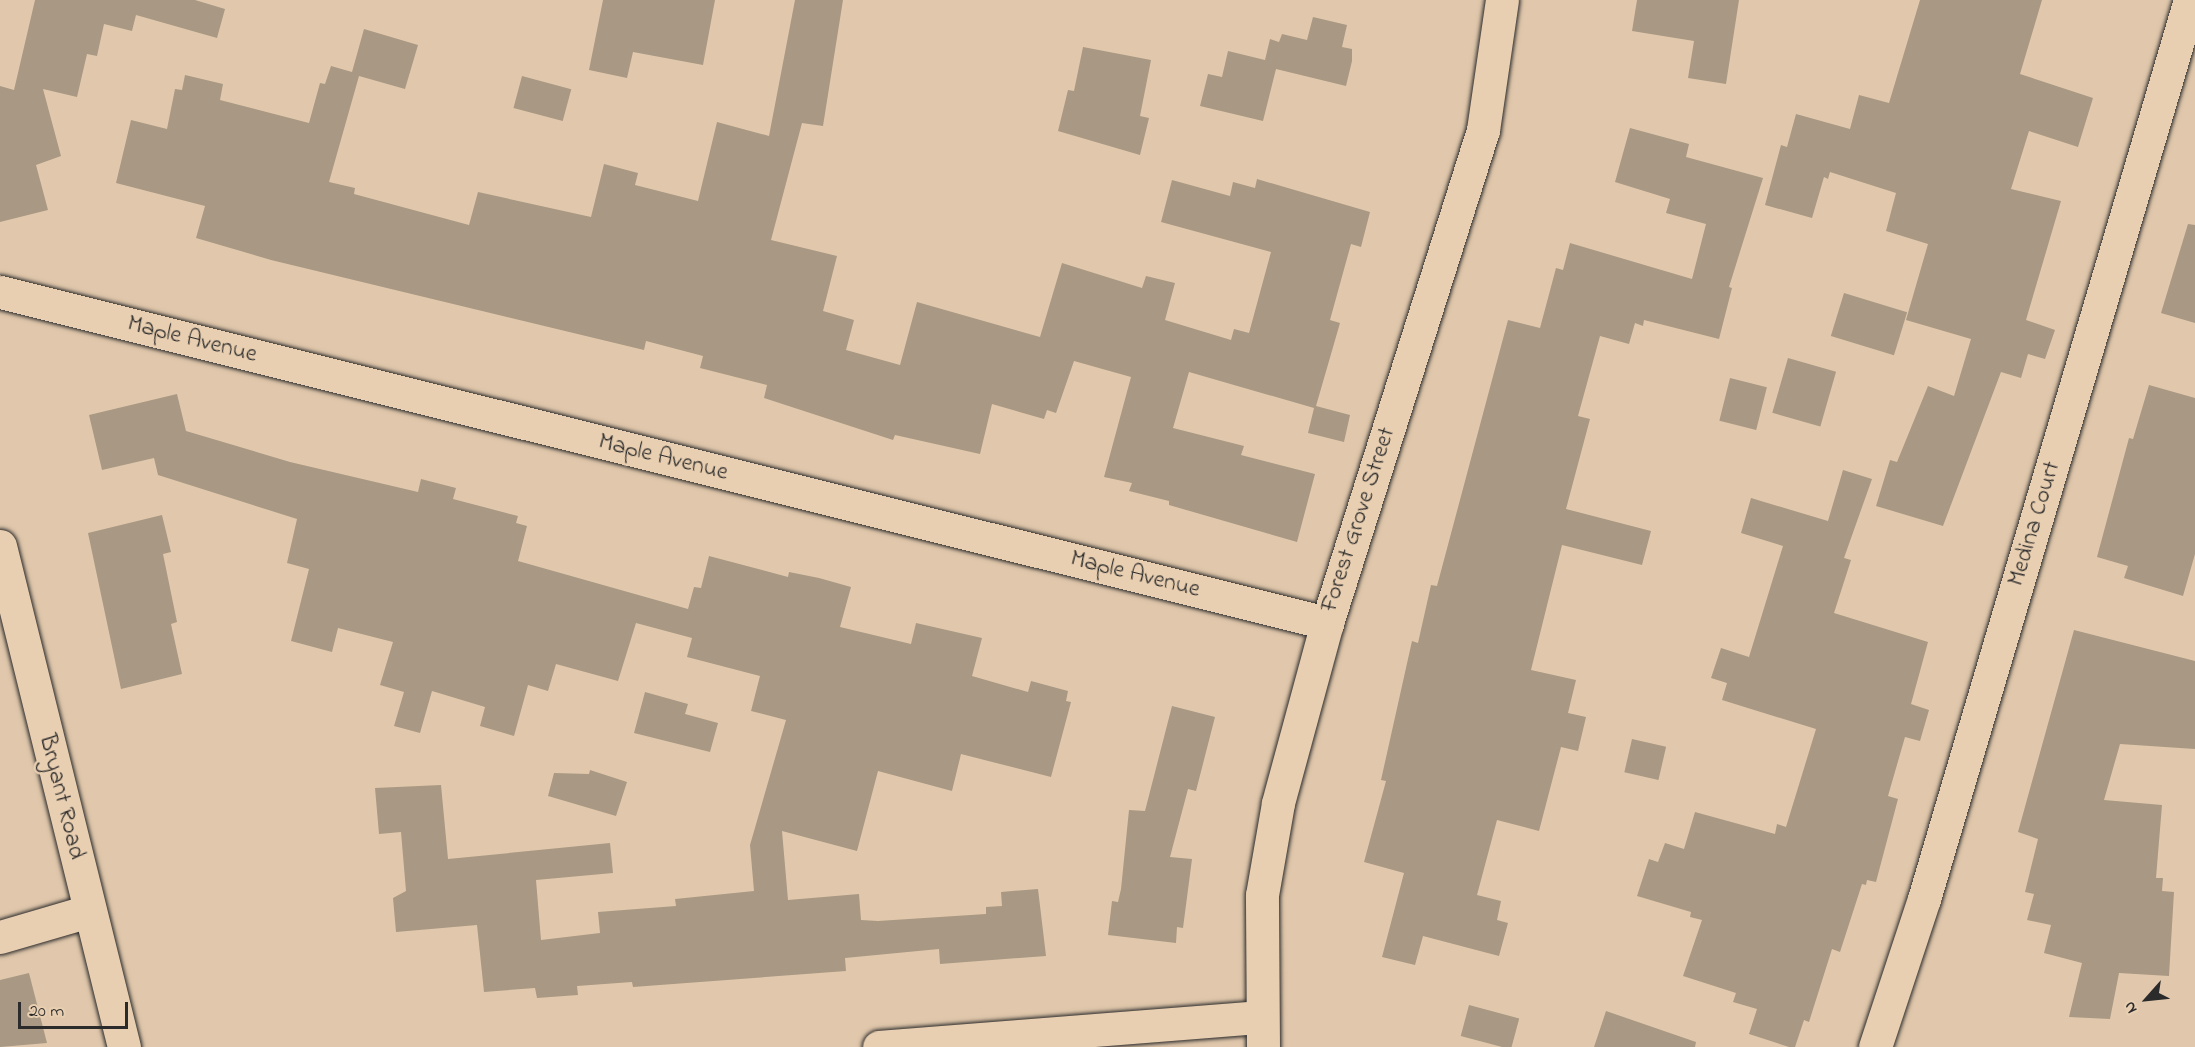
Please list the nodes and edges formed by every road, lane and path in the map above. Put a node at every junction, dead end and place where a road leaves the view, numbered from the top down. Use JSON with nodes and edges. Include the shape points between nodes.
{"nodes":[{"id":1,"x":1502,"y":0,"type":"edge"},
{"id":2,"x":2190,"y":0,"type":"edge"},
{"id":3,"x":0,"y":292,"type":"edge"},
{"id":4,"x":0,"y":546,"type":"edge"},
{"id":5,"x":1327,"y":623,"type":"junction"},
{"id":6,"x":89,"y":911,"type":"junction"},
{"id":7,"x":0,"y":936,"type":"edge"},
{"id":8,"x":1262,"y":1032,"type":"edge"},
{"id":9,"x":124,"y":1047,"type":"edge"},
{"id":10,"x":879,"y":1047,"type":"edge"},
{"id":11,"x":1875,"y":1047,"type":"edge"}],
"edges":[{"from":1,"to":5,"type":"street","name":"Forest Grove Street","via":[[1483,130]]},
{"from":2,"to":11,"type":"street","name":"Medina Court","via":[[1924,899]]},
{"from":3,"to":5,"type":"street","name":"Maple Avenue"},
{"from":4,"to":6,"type":"street","name":"Bryant Road"},
{"from":5,"to":8,"type":"street","name":"Forest Grove Street","via":[[1278,803],[1262,894]]},
{"from":6,"to":7,"type":"street"},
{"from":6,"to":9,"type":"street","name":"Bryant Road"},
{"from":8,"to":10,"type":"street"}]}
